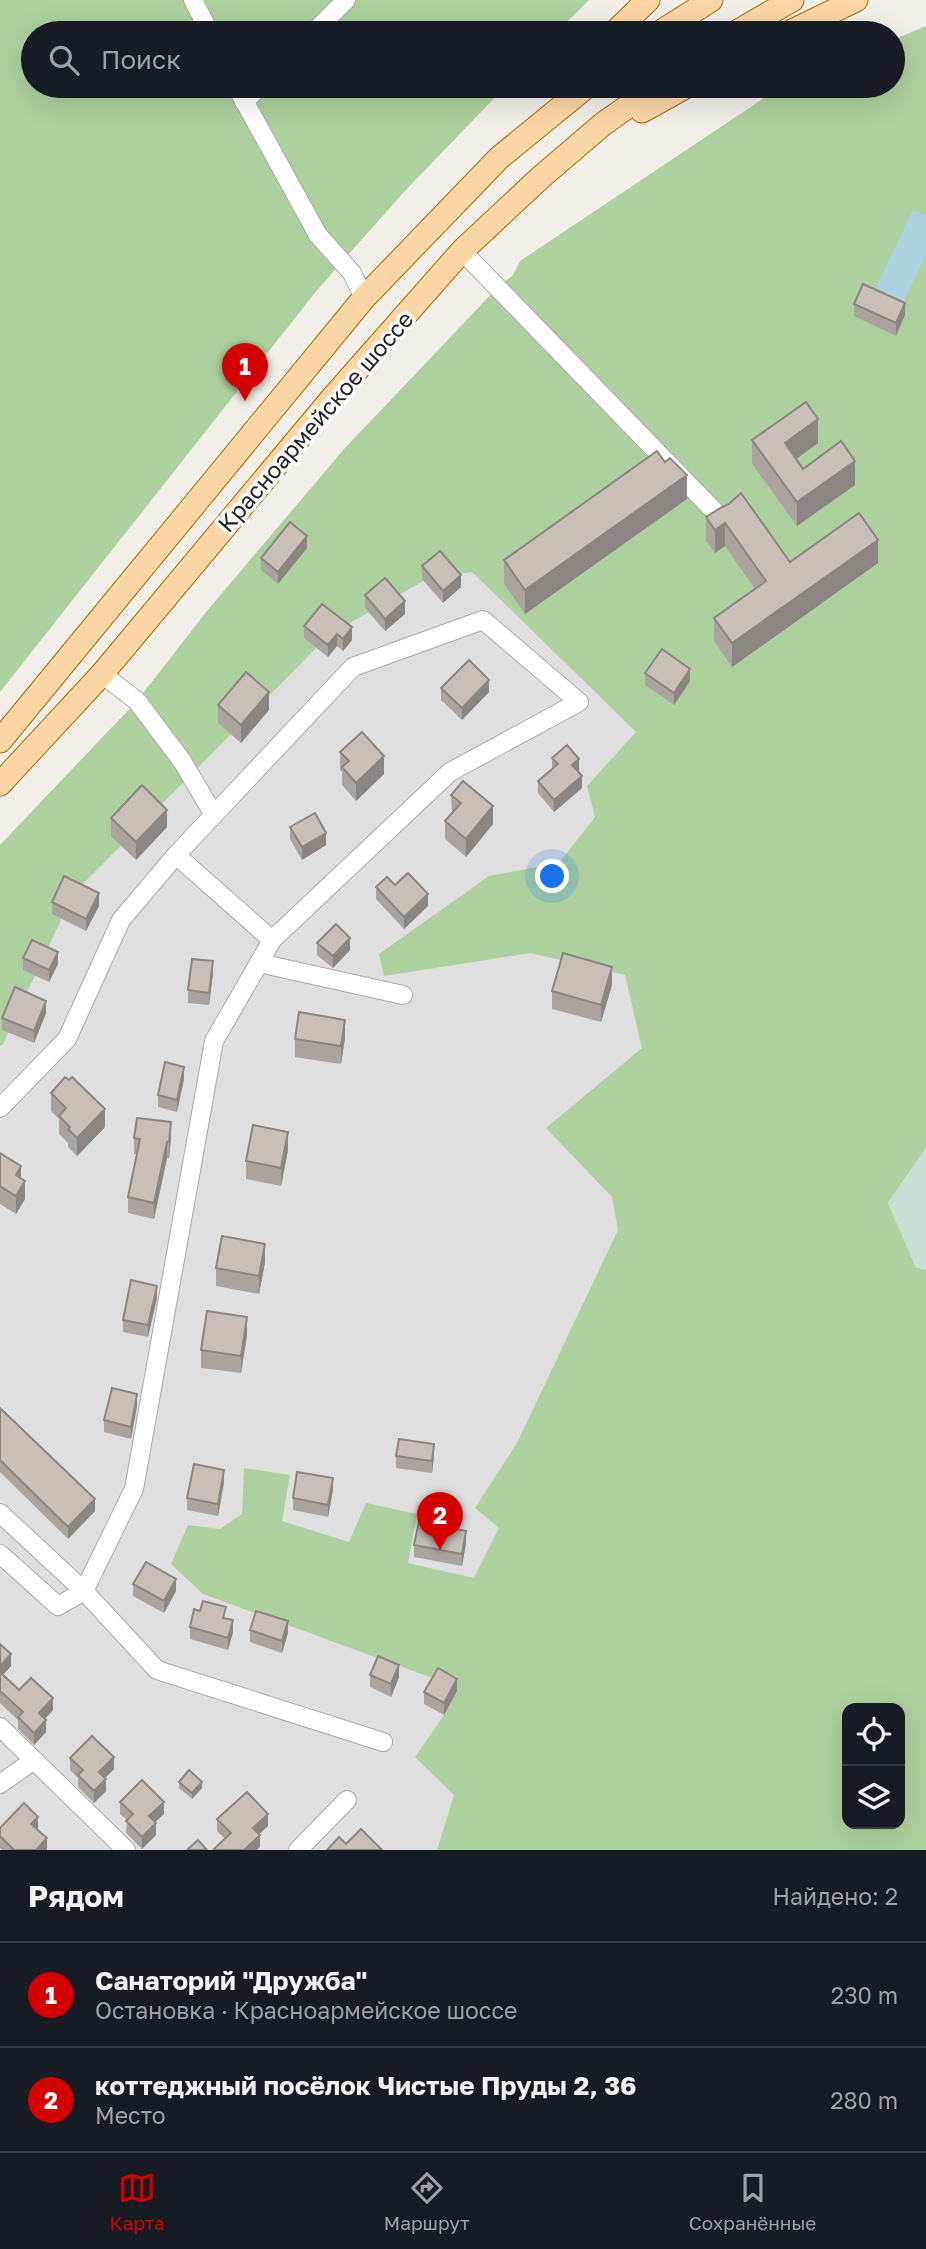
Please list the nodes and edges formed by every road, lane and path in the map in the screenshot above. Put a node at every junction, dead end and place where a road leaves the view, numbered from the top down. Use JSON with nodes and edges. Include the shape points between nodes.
{"nodes":[{"id":1,"x":193,"y":0,"type":"edge"},
{"id":2,"x":346,"y":0,"type":"edge"},
{"id":3,"x":648,"y":0,"type":"edge"},
{"id":4,"x":711,"y":0,"type":"edge"},
{"id":5,"x":792,"y":0,"type":"edge"},
{"id":6,"x":856,"y":0,"type":"edge"},
{"id":7,"x":204,"y":21,"type":"edge"},
{"id":8,"x":325,"y":21,"type":"edge"},
{"id":9,"x":626,"y":21,"type":"edge"},
{"id":10,"x":678,"y":21,"type":"edge"},
{"id":11,"x":756,"y":21,"type":"edge"},
{"id":12,"x":813,"y":21,"type":"edge"},
{"id":13,"x":242,"y":98,"type":"edge"},
{"id":14,"x":552,"y":98,"type":"edge"},
{"id":15,"x":572,"y":98,"type":"edge"},
{"id":16,"x":640,"y":98,"type":"edge"},
{"id":17,"x":665,"y":98,"type":"edge"},
{"id":18,"x":499,"y":158,"type":"junction"},
{"id":19,"x":540,"y":178,"type":"junction"},
{"id":20,"x":462,"y":251,"type":"junction"},
{"id":21,"x":364,"y":298,"type":"junction"},
{"id":22,"x":722,"y":519,"type":"edge"},
{"id":23,"x":102,"y":674,"type":"junction"},
{"id":24,"x":0,"y":741,"type":"edge"},
{"id":25,"x":0,"y":784,"type":"edge"},
{"id":26,"x":214,"y":815,"type":"junction"},
{"id":27,"x":176,"y":855,"type":"junction"},
{"id":28,"x":272,"y":940,"type":"junction"},
{"id":29,"x":259,"y":963,"type":"junction"},
{"id":30,"x":403,"y":995,"type":"dead end"},
{"id":31,"x":0,"y":1108,"type":"edge"},
{"id":32,"x":0,"y":1513,"type":"edge"},
{"id":33,"x":0,"y":1554,"type":"edge"},
{"id":34,"x":84,"y":1591,"type":"junction"},
{"id":35,"x":0,"y":1727,"type":"edge"},
{"id":36,"x":383,"y":1742,"type":"dead end"},
{"id":37,"x":34,"y":1760,"type":"junction"},
{"id":38,"x":0,"y":1784,"type":"edge"},
{"id":39,"x":347,"y":1800,"type":"dead end"},
{"id":40,"x":125,"y":1850,"type":"edge"},
{"id":41,"x":298,"y":1850,"type":"edge"}],
"edges":[{"from":1,"to":7,"type":"street"},
{"from":2,"to":8,"type":"street"},
{"from":3,"to":9,"type":"main road"},
{"from":4,"to":10,"type":"main road"},
{"from":5,"to":11,"type":"main road"},
{"from":6,"to":12,"type":"main road"},
{"from":13,"to":21,"type":"street","via":[[317,235],[352,273]]},
{"from":14,"to":18,"type":"main road"},
{"from":15,"to":18,"type":"main road","name":"Красноармейское шоссе"},
{"from":16,"to":19,"type":"main road","name":"Красноармейское шоссе"},
{"from":17,"to":19,"type":"main road"},
{"from":18,"to":21,"type":"main road","name":"Красноармейское шоссе"},
{"from":19,"to":20,"type":"main road","name":"Красноармейское шоссе"},
{"from":20,"to":22,"type":"street"},
{"from":20,"to":23,"type":"main road","name":"Красноармейское шоссе"},
{"from":21,"to":24,"type":"main road","name":"Красноармейское шоссе"},
{"from":23,"to":25,"type":"main road","name":"Красноармейское шоссе"},
{"from":23,"to":26,"type":"street","via":[[136,701],[182,761]]},
{"from":26,"to":27,"type":"street"},
{"from":26,"to":28,"type":"street","via":[[354,667],[483,620],[579,702],[450,772]]},
{"from":27,"to":28,"type":"street"},
{"from":27,"to":31,"type":"street","via":[[121,920],[67,1039]]},
{"from":28,"to":29,"type":"street"},
{"from":29,"to":30,"type":"street"},
{"from":29,"to":34,"type":"street","via":[[214,1041],[134,1489]]},
{"from":32,"to":34,"type":"street"},
{"from":33,"to":34,"type":"street","via":[[58,1606]]},
{"from":34,"to":36,"type":"street","via":[[157,1670]]},
{"from":35,"to":37,"type":"street"},
{"from":37,"to":38,"type":"street"},
{"from":37,"to":40,"type":"street"},
{"from":39,"to":41,"type":"street"}]}
